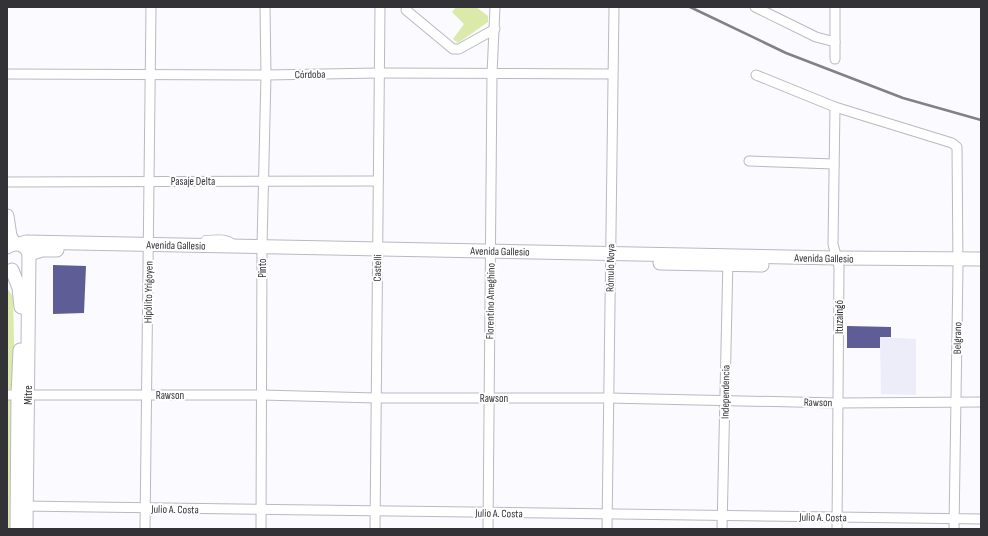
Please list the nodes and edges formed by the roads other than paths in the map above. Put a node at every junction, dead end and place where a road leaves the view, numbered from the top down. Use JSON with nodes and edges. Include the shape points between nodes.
{"nodes":[{"id":1,"x":152,"y":7,"type":"edge"},
{"id":2,"x":265,"y":7,"type":"edge"},
{"id":3,"x":380,"y":7,"type":"edge"},
{"id":4,"x":614,"y":7,"type":"edge"},
{"id":5,"x":755,"y":7,"type":"edge"},
{"id":6,"x":835,"y":7,"type":"edge"},
{"id":7,"x":494,"y":8,"type":"edge"},
{"id":8,"x":406,"y":10,"type":"dead end"},
{"id":9,"x":495,"y":29,"type":"junction"},
{"id":10,"x":835,"y":42,"type":"junction"},
{"id":11,"x":835,"y":59,"type":"dead end"},
{"id":12,"x":379,"y":72,"type":"junction"},
{"id":13,"x":7,"y":74,"type":"edge"},
{"id":14,"x":492,"y":74,"type":"junction"},
{"id":15,"x":612,"y":74,"type":"junction"},
{"id":16,"x":151,"y":75,"type":"junction"},
{"id":17,"x":266,"y":75,"type":"junction"},
{"id":18,"x":756,"y":75,"type":"dead end"},
{"id":19,"x":835,"y":107,"type":"junction"},
{"id":20,"x":749,"y":161,"type":"dead end"},
{"id":21,"x":834,"y":164,"type":"junction"},
{"id":22,"x":150,"y":181,"type":"junction"},
{"id":23,"x":264,"y":181,"type":"junction"},
{"id":24,"x":378,"y":181,"type":"junction"},
{"id":25,"x":7,"y":182,"type":"edge"},
{"id":26,"x":7,"y":216,"type":"edge"},
{"id":27,"x":13,"y":244,"type":"edge"},
{"id":28,"x":149,"y":248,"type":"junction"},
{"id":29,"x":262,"y":250,"type":"junction"},
{"id":30,"x":377,"y":253,"type":"junction"},
{"id":31,"x":491,"y":255,"type":"junction"},
{"id":32,"x":29,"y":258,"type":"junction"},
{"id":33,"x":610,"y":258,"type":"junction"},
{"id":34,"x":981,"y":259,"type":"edge"},
{"id":35,"x":728,"y":260,"type":"junction"},
{"id":36,"x":838,"y":263,"type":"junction"},
{"id":37,"x":958,"y":263,"type":"junction"},
{"id":38,"x":981,"y":268,"type":"edge"},
{"id":39,"x":9,"y":269,"type":"edge"},
{"id":40,"x":18,"y":395,"type":"edge"},
{"id":41,"x":146,"y":395,"type":"junction"},
{"id":42,"x":262,"y":395,"type":"junction"},
{"id":43,"x":376,"y":398,"type":"junction"},
{"id":44,"x":489,"y":398,"type":"junction"},
{"id":45,"x":608,"y":398,"type":"junction"},
{"id":46,"x":725,"y":400,"type":"junction"},
{"id":47,"x":838,"y":402,"type":"junction"},
{"id":48,"x":981,"y":402,"type":"edge"},
{"id":49,"x":955,"y":403,"type":"junction"},
{"id":50,"x":22,"y":506,"type":"junction"},
{"id":51,"x":145,"y":508,"type":"junction"},
{"id":52,"x":262,"y":510,"type":"junction"},
{"id":53,"x":375,"y":511,"type":"junction"},
{"id":54,"x":488,"y":513,"type":"junction"},
{"id":55,"x":607,"y":514,"type":"junction"},
{"id":56,"x":722,"y":516,"type":"junction"},
{"id":57,"x":837,"y":517,"type":"junction"},
{"id":58,"x":955,"y":519,"type":"junction"},
{"id":59,"x":981,"y":519,"type":"edge"},
{"id":60,"x":17,"y":529,"type":"edge"},
{"id":61,"x":26,"y":529,"type":"edge"},
{"id":62,"x":145,"y":529,"type":"edge"},
{"id":63,"x":261,"y":529,"type":"edge"},
{"id":64,"x":374,"y":529,"type":"edge"},
{"id":65,"x":488,"y":529,"type":"edge"},
{"id":66,"x":607,"y":529,"type":"edge"},
{"id":67,"x":722,"y":529,"type":"edge"},
{"id":68,"x":837,"y":529,"type":"edge"},
{"id":69,"x":954,"y":529,"type":"edge"}],
"edges":[{"from":1,"to":16,"type":"street","name":"Hipólito Yrigoyen"},
{"from":2,"to":17,"type":"street","name":"Pinto"},
{"from":3,"to":12,"type":"street","name":"Castelli"},
{"from":4,"to":15,"type":"street","name":"Rómulo Noya"},
{"from":5,"to":10,"type":"street","via":[[816,37]]},
{"from":6,"to":10,"type":"street"},
{"from":7,"to":9,"type":"street","name":"Florentino Ameghino"},
{"from":8,"to":9,"type":"street","via":[[453,49],[459,49]]},
{"from":9,"to":14,"type":"street","name":"Florentino Ameghino"},
{"from":10,"to":11,"type":"street"},
{"from":12,"to":14,"type":"street","name":"Córdoba"},
{"from":12,"to":17,"type":"street","name":"Córdoba"},
{"from":12,"to":24,"type":"street","name":"Castelli"},
{"from":13,"to":16,"type":"street","name":"Córdoba"},
{"from":14,"to":15,"type":"street","name":"Córdoba"},
{"from":14,"to":31,"type":"street","name":"Florentino Ameghino"},
{"from":15,"to":33,"type":"street","name":"Rómulo Noya"},
{"from":16,"to":17,"type":"street","name":"Córdoba"},
{"from":16,"to":22,"type":"street","name":"Hipólito Yrigoyen"},
{"from":17,"to":23,"type":"street","name":"Pinto"},
{"from":18,"to":19,"type":"street"},
{"from":19,"to":21,"type":"street","name":"Ituzaingó"},
{"from":19,"to":37,"type":"street","name":"Belgrano","via":[[952,143],[957,147]]},
{"from":20,"to":21,"type":"street"},
{"from":21,"to":36,"type":"street","name":"Ituzaingó","via":[[832,244]]},
{"from":22,"to":23,"type":"street","name":"Pasaje Delta"},
{"from":22,"to":25,"type":"street","name":"Pasaje Delta"},
{"from":22,"to":28,"type":"street","name":"Hipólito Yrigoyen"},
{"from":23,"to":24,"type":"street","name":"Pasaje Delta"},
{"from":23,"to":29,"type":"street","name":"Pinto"},
{"from":24,"to":30,"type":"street","name":"Castelli"},
{"from":26,"to":27,"type":"main road"},
{"from":27,"to":28,"type":"main road","name":"Avenida Gallesio","via":[[26,242]]},
{"from":27,"to":32,"type":"main road","via":[[26,248]]},
{"from":28,"to":29,"type":"main road","name":"Avenida Gallesio"},
{"from":28,"to":29,"type":"main road","name":"Avenida Gallesio","via":[[200,245],[238,246]]},
{"from":28,"to":32,"type":"main road","name":"Avenida Gallesio","via":[[42,250]]},
{"from":28,"to":41,"type":"street","name":"Hipólito Yrigoyen"},
{"from":29,"to":30,"type":"main road","name":"Avenida Gallesio"},
{"from":29,"to":42,"type":"street","name":"Pinto"},
{"from":30,"to":31,"type":"main road","name":"Avenida Gallesio"},
{"from":30,"to":43,"type":"street","name":"Castelli"},
{"from":31,"to":33,"type":"main road","name":"Avenida Gallesio"},
{"from":31,"to":44,"type":"street","name":"Florentino Ameghino"},
{"from":32,"to":39,"type":"main road","name":"Avenida Gallesio","via":[[20,270]]},
{"from":32,"to":40,"type":"main road","name":"Mitre"},
{"from":33,"to":35,"type":"main road","name":"Avenida Gallesio"},
{"from":33,"to":45,"type":"street","name":"Rómulo Noya"},
{"from":34,"to":37,"type":"main road","name":"Avenida Gallesio"},
{"from":35,"to":36,"type":"main road","name":"Avenida Gallesio"},
{"from":35,"to":46,"type":"street","name":"Independencia"},
{"from":36,"to":37,"type":"main road","name":"Avenida Gallesio"},
{"from":36,"to":47,"type":"street","name":"Ituzaingó"},
{"from":37,"to":38,"type":"main road","name":"Avenida Gallesio"},
{"from":37,"to":49,"type":"street","name":"Belgrano"},
{"from":39,"to":40,"type":"main road","name":"Mitre","via":[[19,288],[21,302]]},
{"from":40,"to":41,"type":"street","name":"Rawson"},
{"from":40,"to":50,"type":"main road","name":"Mitre"},
{"from":41,"to":42,"type":"street","name":"Rawson"},
{"from":41,"to":51,"type":"street","name":"Hipólito Yrigoyen"},
{"from":42,"to":43,"type":"street","name":"Rawson"},
{"from":42,"to":52,"type":"street","name":"Pinto"},
{"from":43,"to":44,"type":"street","name":"Rawson"},
{"from":43,"to":53,"type":"street","name":"Castelli"},
{"from":44,"to":45,"type":"street","name":"Rawson"},
{"from":44,"to":54,"type":"street","name":"Florentino Ameghino"},
{"from":45,"to":46,"type":"street","name":"Rawson"},
{"from":45,"to":55,"type":"street","name":"Rómulo Noya"},
{"from":46,"to":47,"type":"street","name":"Rawson"},
{"from":46,"to":56,"type":"street","name":"Independencia"},
{"from":47,"to":49,"type":"street","name":"Rawson"},
{"from":47,"to":57,"type":"street","name":"Ituzaingó"},
{"from":48,"to":49,"type":"street","name":"Rawson"},
{"from":49,"to":58,"type":"street","name":"Belgrano"},
{"from":50,"to":51,"type":"street","name":"Julio A. Costa"},
{"from":50,"to":60,"type":"main road","name":"Mitre"},
{"from":50,"to":61,"type":"main road","name":"Mitre"},
{"from":51,"to":52,"type":"street","name":"Julio A. Costa"},
{"from":51,"to":62,"type":"street","name":"Hipólito Yrigoyen"},
{"from":52,"to":53,"type":"street","name":"Julio A. Costa"},
{"from":52,"to":63,"type":"street","name":"Pinto"},
{"from":53,"to":54,"type":"street","name":"Julio A. Costa"},
{"from":53,"to":64,"type":"street","name":"Castelli"},
{"from":54,"to":55,"type":"street","name":"Julio A. Costa"},
{"from":54,"to":65,"type":"street","name":"Florentino Ameghino"},
{"from":55,"to":56,"type":"street","name":"Julio A. Costa"},
{"from":55,"to":66,"type":"street","name":"Rómulo Noya"},
{"from":56,"to":57,"type":"street","name":"Julio A. Costa"},
{"from":56,"to":67,"type":"street","name":"Independencia"},
{"from":57,"to":58,"type":"street","name":"Julio A. Costa"},
{"from":57,"to":68,"type":"street","name":"Ituzaingó"},
{"from":58,"to":59,"type":"street","name":"Julio A. Costa"},
{"from":58,"to":69,"type":"street","name":"Belgrano"}]}
